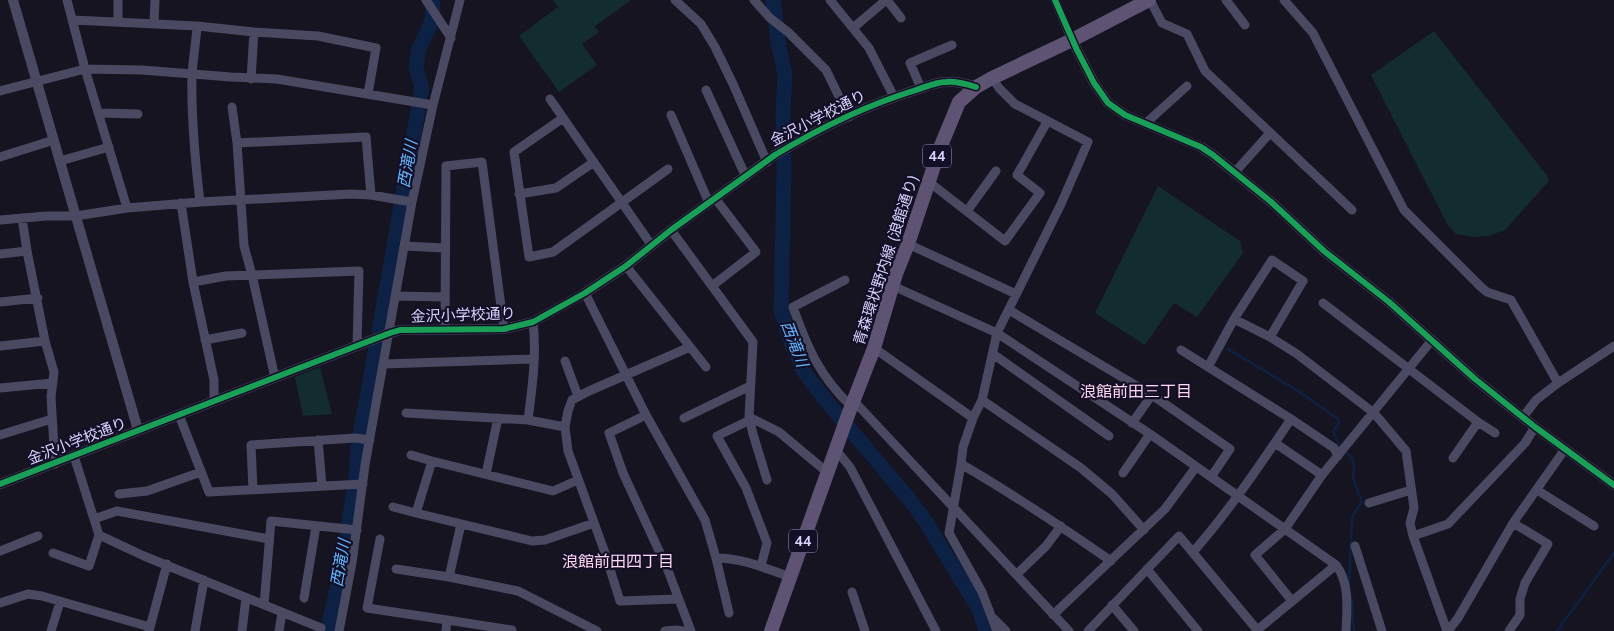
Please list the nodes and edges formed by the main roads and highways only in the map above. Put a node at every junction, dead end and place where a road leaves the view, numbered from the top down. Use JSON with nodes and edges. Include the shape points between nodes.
{"nodes":[{"id":1,"x":1145,"y":1,"type":"edge"},
{"id":2,"x":771,"y":631,"type":"edge"}],
"edges":[{"from":1,"to":2,"type":"main road","name":"青森環状野内線 (浪館通り)","number":"44","via":[[992,78],[959,102]]}]}
